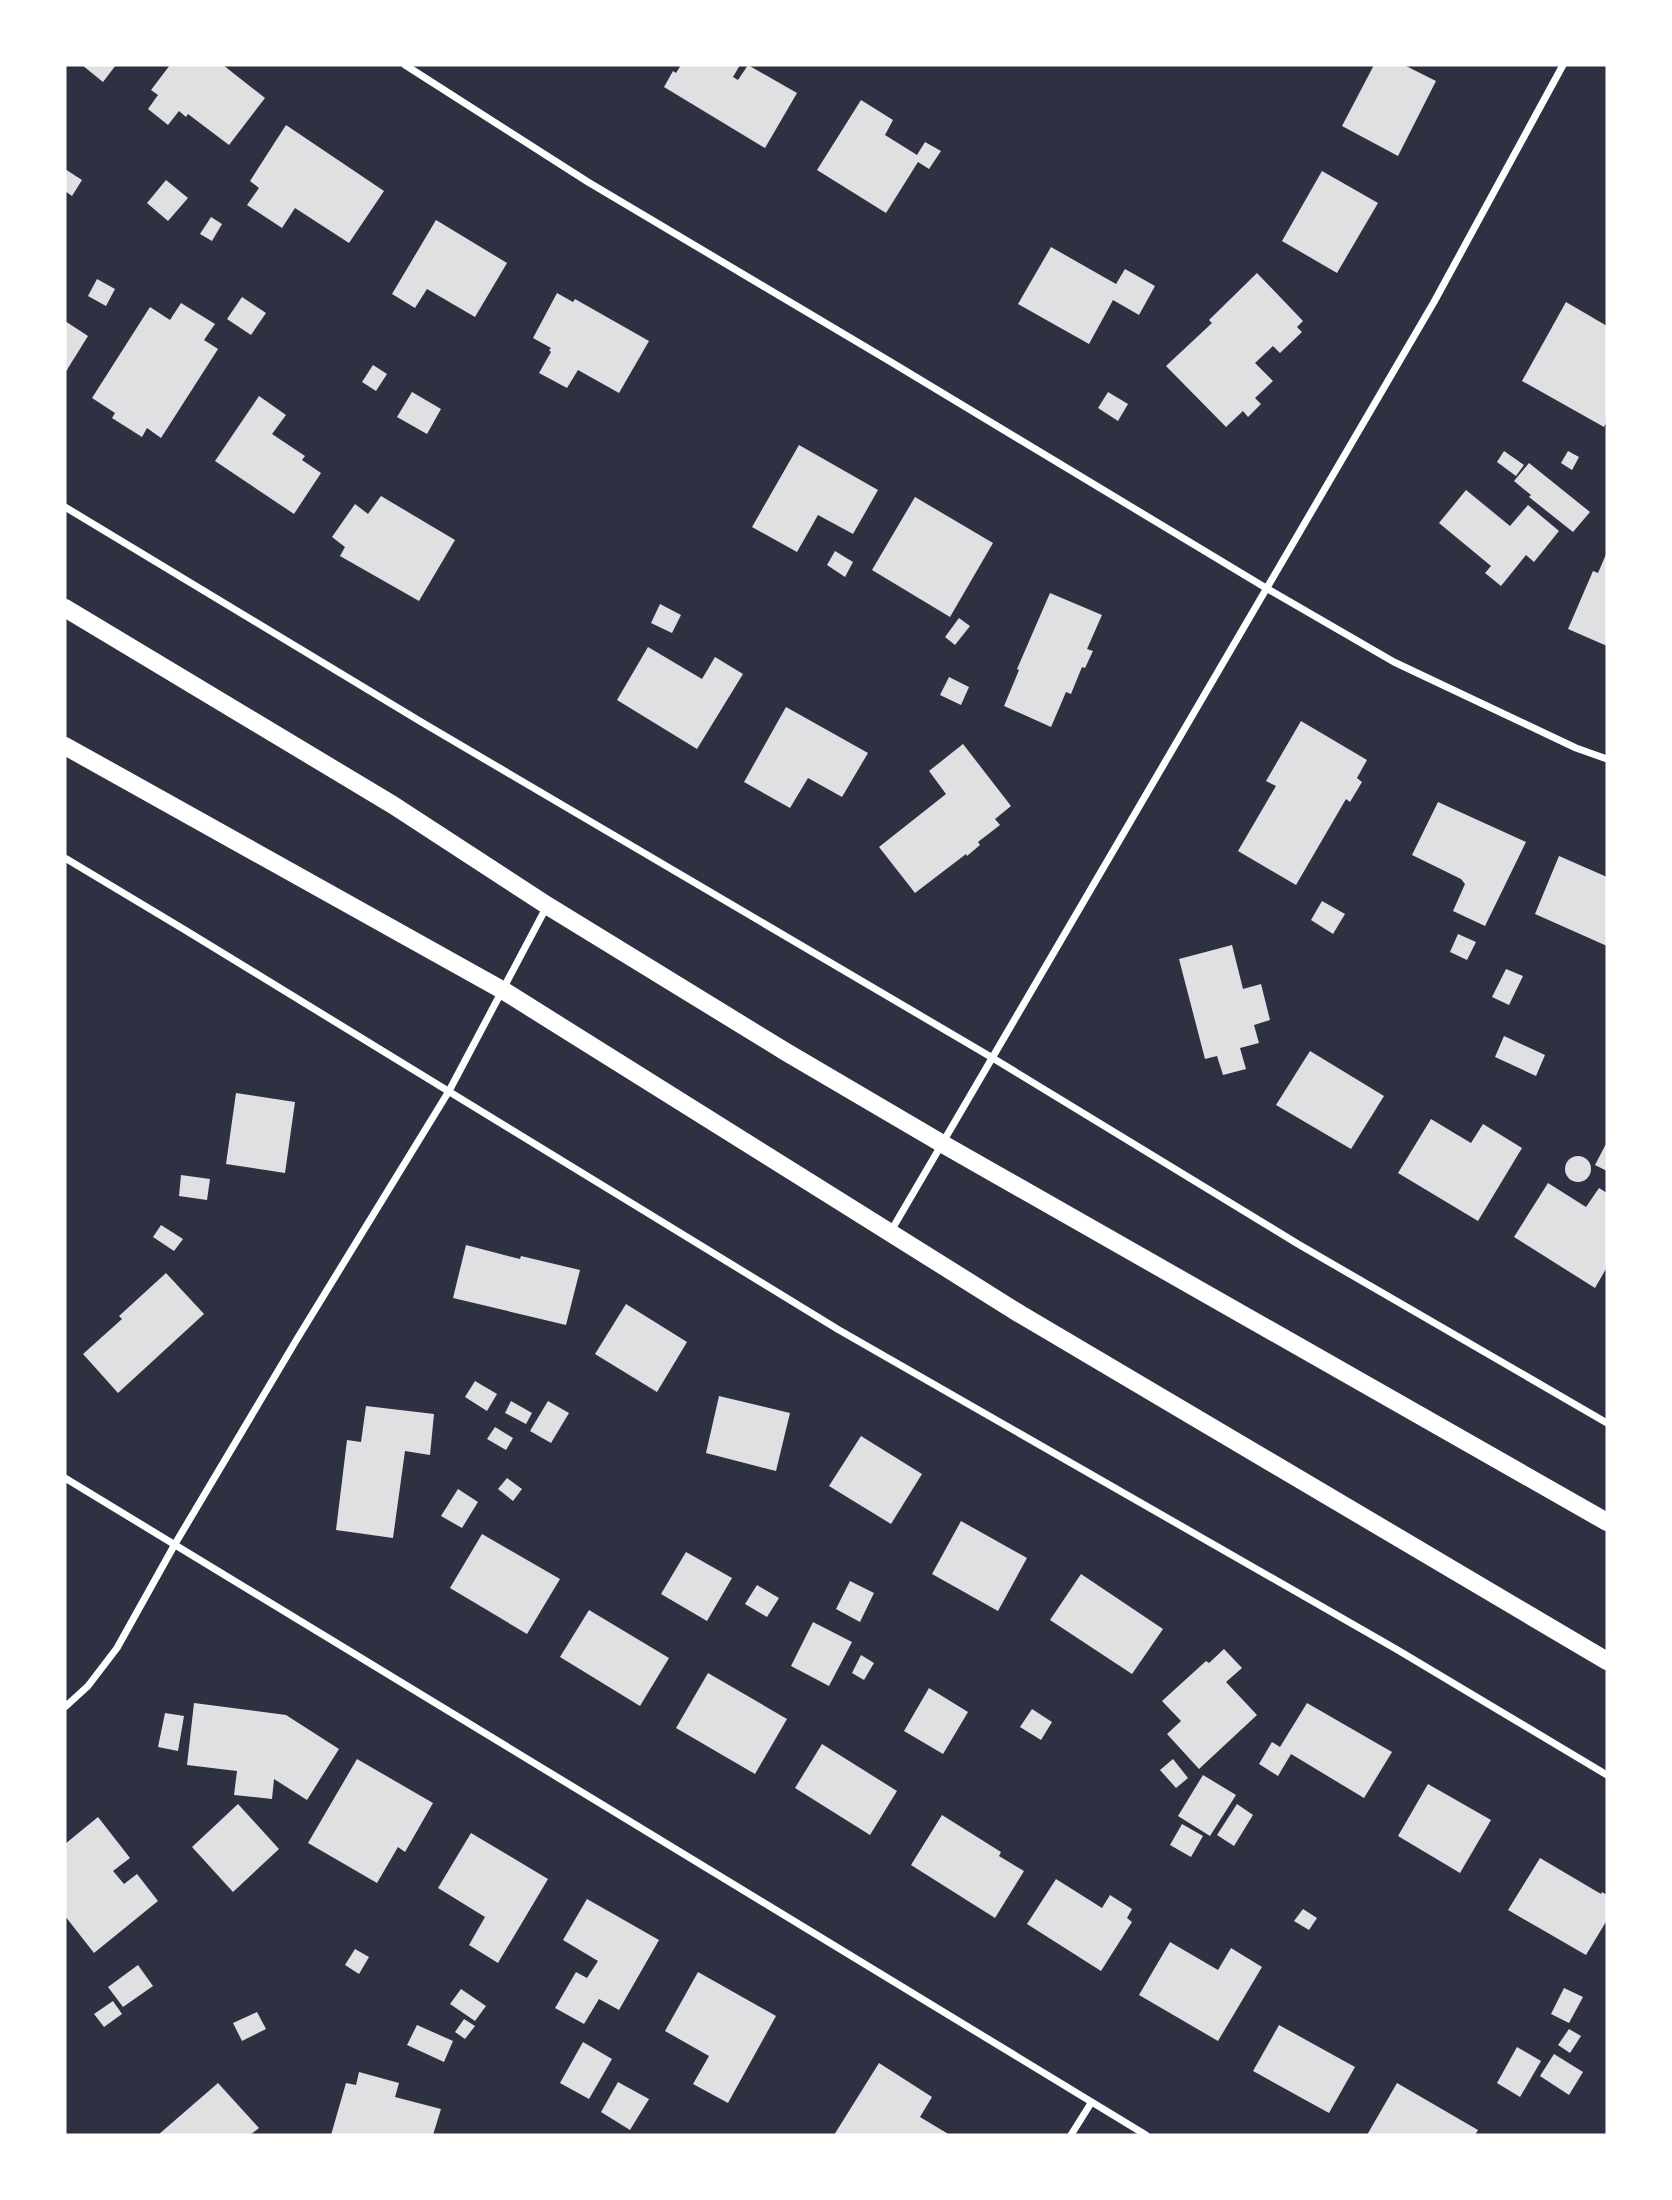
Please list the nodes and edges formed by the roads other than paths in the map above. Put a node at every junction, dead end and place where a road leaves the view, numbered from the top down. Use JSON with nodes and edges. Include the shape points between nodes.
{"nodes":[{"id":1,"x":405,"y":65,"type":"edge"},
{"id":2,"x":1563,"y":65,"type":"edge"},
{"id":3,"x":65,"y":507,"type":"edge"},
{"id":4,"x":1266,"y":589,"type":"junction"},
{"id":5,"x":65,"y":608,"type":"edge"},
{"id":6,"x":65,"y":746,"type":"edge"},
{"id":7,"x":1607,"y":760,"type":"edge"},
{"id":8,"x":65,"y":858,"type":"edge"},
{"id":9,"x":548,"y":906,"type":"junction"},
{"id":10,"x":504,"y":991,"type":"junction"},
{"id":11,"x":991,"y":1057,"type":"junction"},
{"id":12,"x":449,"y":1091,"type":"junction"},
{"id":13,"x":940,"y":1143,"type":"junction"},
{"id":14,"x":890,"y":1232,"type":"junction"},
{"id":15,"x":1607,"y":1423,"type":"edge"},
{"id":16,"x":65,"y":1478,"type":"edge"},
{"id":17,"x":1607,"y":1522,"type":"edge"},
{"id":18,"x":175,"y":1544,"type":"junction"},
{"id":19,"x":1607,"y":1661,"type":"edge"},
{"id":20,"x":65,"y":1707,"type":"edge"},
{"id":21,"x":1607,"y":1775,"type":"edge"},
{"id":22,"x":1091,"y":2103,"type":"junction"},
{"id":23,"x":1071,"y":2135,"type":"edge"},
{"id":24,"x":1146,"y":2135,"type":"edge"}],
"edges":[{"from":1,"to":4,"type":"street","via":[[588,182]]},
{"from":2,"to":4,"type":"street","via":[[1434,302]]},
{"from":3,"to":11,"type":"street"},
{"from":4,"to":7,"type":"street","via":[[1394,662]]},
{"from":4,"to":11,"type":"street"},
{"from":5,"to":9,"type":"main road","via":[[393,805]]},
{"from":6,"to":10,"type":"main road"},
{"from":8,"to":12,"type":"street"},
{"from":9,"to":10,"type":"street"},
{"from":9,"to":13,"type":"main road"},
{"from":10,"to":12,"type":"street"},
{"from":10,"to":14,"type":"main road"},
{"from":11,"to":13,"type":"street"},
{"from":11,"to":15,"type":"street","via":[[1298,1244]]},
{"from":12,"to":18,"type":"street"},
{"from":12,"to":21,"type":"street","via":[[839,1330]]},
{"from":13,"to":14,"type":"street"},
{"from":13,"to":17,"type":"main road"},
{"from":14,"to":19,"type":"main road","via":[[1020,1314]]},
{"from":16,"to":18,"type":"street"},
{"from":18,"to":20,"type":"street","via":[[117,1648]]},
{"from":18,"to":22,"type":"street"},
{"from":22,"to":23,"type":"street"},
{"from":22,"to":24,"type":"street"}]}
